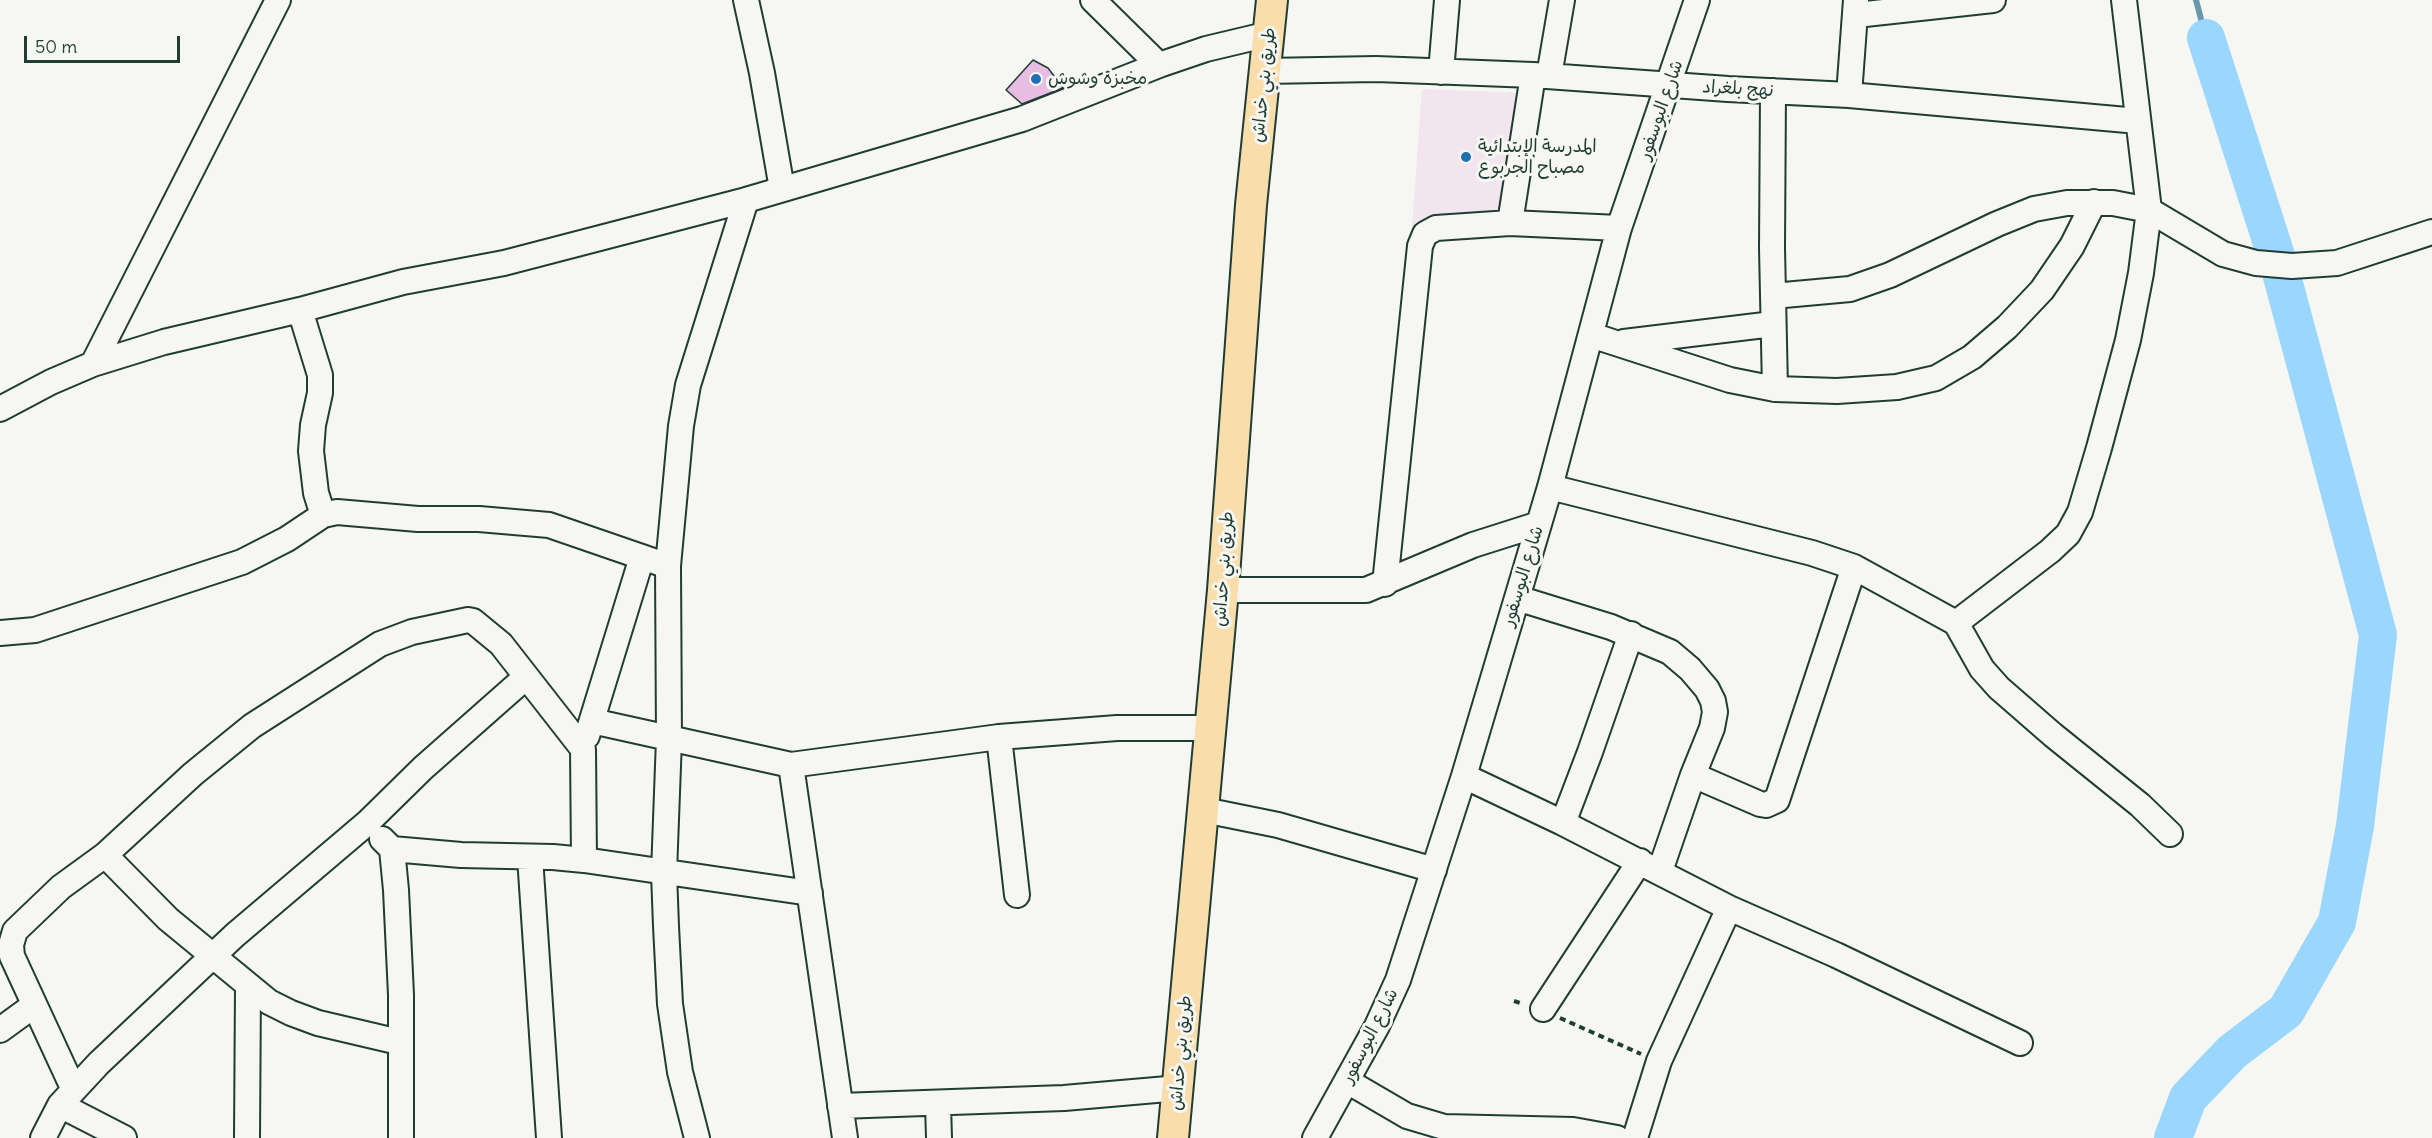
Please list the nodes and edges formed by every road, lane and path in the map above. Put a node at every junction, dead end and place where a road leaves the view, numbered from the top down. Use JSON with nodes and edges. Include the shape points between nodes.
{"nodes":[{"id":1,"x":279,"y":0,"type":"edge"},
{"id":2,"x":746,"y":0,"type":"edge"},
{"id":3,"x":1093,"y":0,"type":"edge"},
{"id":4,"x":1272,"y":0,"type":"edge"},
{"id":5,"x":1447,"y":0,"type":"edge"},
{"id":6,"x":1562,"y":0,"type":"edge"},
{"id":7,"x":1697,"y":0,"type":"edge"},
{"id":8,"x":1993,"y":0,"type":"edge"},
{"id":9,"x":2124,"y":0,"type":"edge"},
{"id":10,"x":1856,"y":7,"type":"edge"},
{"id":11,"x":1269,"y":34,"type":"junction"},
{"id":12,"x":1159,"y":65,"type":"junction"},
{"id":13,"x":1265,"y":71,"type":"junction"},
{"id":14,"x":1441,"y":72,"type":"junction"},
{"id":15,"x":1541,"y":76,"type":"junction"},
{"id":16,"x":1670,"y":84,"type":"junction"},
{"id":17,"x":1773,"y":91,"type":"junction"},
{"id":18,"x":1849,"y":95,"type":"junction"},
{"id":19,"x":2138,"y":121,"type":"junction"},
{"id":20,"x":782,"y":189,"type":"junction"},
{"id":21,"x":746,"y":200,"type":"junction"},
{"id":22,"x":2094,"y":202,"type":"junction"},
{"id":23,"x":2149,"y":210,"type":"junction"},
{"id":24,"x":1510,"y":223,"type":"junction"},
{"id":25,"x":1619,"y":228,"type":"junction"},
{"id":26,"x":2432,"y":232,"type":"edge"},
{"id":27,"x":1773,"y":296,"type":"junction"},
{"id":28,"x":300,"y":310,"type":"junction"},
{"id":29,"x":1773,"y":324,"type":"junction"},
{"id":30,"x":1591,"y":335,"type":"junction"},
{"id":31,"x":1616,"y":344,"type":"junction"},
{"id":32,"x":93,"y":364,"type":"junction"},
{"id":33,"x":1775,"y":389,"type":"junction"},
{"id":34,"x":0,"y":410,"type":"edge"},
{"id":35,"x":1550,"y":487,"type":"junction"},
{"id":36,"x":323,"y":515,"type":"junction"},
{"id":37,"x":1539,"y":524,"type":"junction"},
{"id":38,"x":642,"y":557,"type":"junction"},
{"id":39,"x":668,"y":566,"type":"junction"},
{"id":40,"x":1854,"y":567,"type":"junction"},
{"id":41,"x":1384,"y":584,"type":"junction"},
{"id":42,"x":1223,"y":590,"type":"junction"},
{"id":43,"x":1517,"y":598,"type":"junction"},
{"id":44,"x":1956,"y":623,"type":"junction"},
{"id":45,"x":0,"y":633,"type":"edge"},
{"id":46,"x":1630,"y":634,"type":"junction"},
{"id":47,"x":526,"y":677,"type":"junction"},
{"id":48,"x":592,"y":721,"type":"junction"},
{"id":49,"x":1210,"y":728,"type":"junction"},
{"id":50,"x":999,"y":737,"type":"junction"},
{"id":51,"x":669,"y":739,"type":"junction"},
{"id":52,"x":583,"y":749,"type":"junction"},
{"id":53,"x":791,"y":765,"type":"junction"},
{"id":54,"x":1693,"y":775,"type":"junction"},
{"id":55,"x":1464,"y":776,"type":"junction"},
{"id":56,"x":1204,"y":810,"type":"junction"},
{"id":57,"x":367,"y":823,"type":"junction"},
{"id":58,"x":1563,"y":823,"type":"junction"},
{"id":59,"x":2170,"y":834,"type":"dead end"},
{"id":60,"x":392,"y":849,"type":"junction"},
{"id":61,"x":105,"y":855,"type":"junction"},
{"id":62,"x":530,"y":857,"type":"junction"},
{"id":63,"x":584,"y":860,"type":"junction"},
{"id":64,"x":1650,"y":866,"type":"junction"},
{"id":65,"x":1434,"y":870,"type":"junction"},
{"id":66,"x":664,"y":873,"type":"junction"},
{"id":67,"x":810,"y":893,"type":"junction"},
{"id":68,"x":1017,"y":895,"type":"dead end"},
{"id":69,"x":1730,"y":909,"type":"junction"},
{"id":70,"x":6,"y":936,"type":"edge"},
{"id":71,"x":212,"y":955,"type":"junction"},
{"id":72,"x":248,"y":986,"type":"junction"},
{"id":73,"x":1514,"y":1002,"type":"dead end"},
{"id":74,"x":33,"y":1006,"type":"junction"},
{"id":75,"x":1543,"y":1009,"type":"junction"},
{"id":76,"x":0,"y":1030,"type":"edge"},
{"id":77,"x":399,"y":1042,"type":"junction"},
{"id":78,"x":2020,"y":1043,"type":"dead end"},
{"id":79,"x":1659,"y":1061,"type":"junction"},
{"id":80,"x":1347,"y":1081,"type":"junction"},
{"id":81,"x":1179,"y":1088,"type":"junction"},
{"id":82,"x":67,"y":1096,"type":"junction"},
{"id":83,"x":938,"y":1104,"type":"junction"},
{"id":84,"x":840,"y":1106,"type":"junction"},
{"id":85,"x":43,"y":1138,"type":"edge"},
{"id":86,"x":124,"y":1138,"type":"edge"},
{"id":87,"x":247,"y":1138,"type":"edge"},
{"id":88,"x":401,"y":1138,"type":"edge"},
{"id":89,"x":549,"y":1138,"type":"edge"},
{"id":90,"x":697,"y":1138,"type":"edge"},
{"id":91,"x":845,"y":1138,"type":"edge"},
{"id":92,"x":939,"y":1138,"type":"edge"},
{"id":93,"x":1173,"y":1138,"type":"edge"},
{"id":94,"x":1315,"y":1138,"type":"edge"},
{"id":95,"x":1617,"y":1138,"type":"edge"},
{"id":96,"x":1635,"y":1138,"type":"edge"}],
"edges":[{"from":1,"to":32,"type":"street"},
{"from":2,"to":20,"type":"street"},
{"from":3,"to":12,"type":"street"},
{"from":4,"to":11,"type":"main road","name":"طريق بني خداش"},
{"from":5,"to":14,"type":"street"},
{"from":6,"to":15,"type":"street"},
{"from":7,"to":16,"type":"street","name":"شارع البوسفور"},
{"from":8,"to":10,"type":"street"},
{"from":9,"to":19,"type":"street"},
{"from":10,"to":18,"type":"street"},
{"from":11,"to":12,"type":"street"},
{"from":11,"to":13,"type":"main road","name":"طريق بني خداش"},
{"from":12,"to":20,"type":"street","via":[[1022,119]]},
{"from":13,"to":14,"type":"street","name":"نهج بلغراد","via":[[1322,68]]},
{"from":13,"to":42,"type":"main road","name":"طريق بني خداش","via":[[1251,205]]},
{"from":14,"to":15,"type":"street","name":"نهج بلغراد"},
{"from":15,"to":16,"type":"street","name":"نهج بلغراد"},
{"from":15,"to":24,"type":"street"},
{"from":16,"to":17,"type":"street","name":"نهج بلغراد"},
{"from":16,"to":25,"type":"street","name":"شارع البوسفور"},
{"from":17,"to":18,"type":"street","name":"نهج بلغراد"},
{"from":17,"to":27,"type":"street"},
{"from":18,"to":19,"type":"street","name":"نهج بلغراد"},
{"from":19,"to":23,"type":"street"},
{"from":20,"to":21,"type":"street"},
{"from":21,"to":28,"type":"street","via":[[504,264],[403,282]]},
{"from":21,"to":39,"type":"street","via":[[688,385]]},
{"from":22,"to":23,"type":"street"},
{"from":22,"to":27,"type":"street","via":[[2034,209],[1890,275],[1850,289]]},
{"from":22,"to":33,"type":"street","via":[[2072,246],[2042,290],[1972,357],[1936,378],[1898,387],[1838,392]]},
{"from":23,"to":26,"type":"street","via":[[2223,254],[2256,263],[2292,266],[2337,263]]},
{"from":23,"to":44,"type":"street","via":[[2128,340],[2080,512],[2068,534],[2050,551]]},
{"from":24,"to":25,"type":"street"},
{"from":24,"to":41,"type":"street","via":[[1436,228],[1422,239]]},
{"from":25,"to":30,"type":"street","name":"شارع البوسفور"},
{"from":27,"to":29,"type":"street"},
{"from":28,"to":32,"type":"street","via":[[164,342]]},
{"from":28,"to":36,"type":"street","via":[[320,375],[311,451]]},
{"from":29,"to":31,"type":"street"},
{"from":29,"to":33,"type":"street"},
{"from":30,"to":31,"type":"street"},
{"from":30,"to":35,"type":"street","name":"شارع البوسفور"},
{"from":31,"to":33,"type":"street","via":[[1730,380]]},
{"from":32,"to":34,"type":"street"},
{"from":35,"to":37,"type":"street","name":"شارع البوسفور"},
{"from":35,"to":40,"type":"street"},
{"from":36,"to":38,"type":"street","via":[[337,512],[549,525]]},
{"from":36,"to":45,"type":"street","via":[[242,562],[35,630]]},
{"from":37,"to":41,"type":"street","via":[[1473,545]]},
{"from":37,"to":43,"type":"street","name":"شارع البوسفور"},
{"from":38,"to":39,"type":"street"},
{"from":38,"to":48,"type":"street"},
{"from":39,"to":51,"type":"street"},
{"from":40,"to":44,"type":"street"},
{"from":40,"to":54,"type":"street","via":[[1777,800],[1760,804]]},
{"from":41,"to":42,"type":"street","via":[[1353,591]]},
{"from":42,"to":49,"type":"main road","name":"طريق بني خداش"},
{"from":43,"to":46,"type":"street"},
{"from":43,"to":55,"type":"street","name":"شارع البوسفور"},
{"from":44,"to":59,"type":"street","via":[[1982,669],[1999,688],[2140,804]]},
{"from":46,"to":54,"type":"street","via":[[1680,658],[1713,701],[1712,728]]},
{"from":46,"to":58,"type":"street"},
{"from":47,"to":52,"type":"street"},
{"from":47,"to":57,"type":"street"},
{"from":47,"to":61,"type":"street","via":[[501,644],[473,621],[433,626],[380,644],[252,726]]},
{"from":48,"to":51,"type":"street"},
{"from":48,"to":52,"type":"street"},
{"from":49,"to":50,"type":"street","via":[[1117,728]]},
{"from":49,"to":56,"type":"main road","name":"طريق بني خداش"},
{"from":50,"to":53,"type":"street"},
{"from":50,"to":68,"type":"street"},
{"from":51,"to":53,"type":"street"},
{"from":51,"to":66,"type":"street"},
{"from":52,"to":63,"type":"street"},
{"from":53,"to":67,"type":"street"},
{"from":54,"to":64,"type":"street"},
{"from":55,"to":58,"type":"street"},
{"from":55,"to":65,"type":"street","name":"شارع البوسفور"},
{"from":56,"to":65,"type":"street","via":[[1278,825]]},
{"from":56,"to":81,"type":"main road","name":"طريق بني خداش"},
{"from":57,"to":60,"type":"street"},
{"from":57,"to":71,"type":"street"},
{"from":58,"to":64,"type":"street"},
{"from":60,"to":62,"type":"street"},
{"from":60,"to":77,"type":"street","via":[[401,995]]},
{"from":61,"to":70,"type":"street","via":[[61,887]]},
{"from":61,"to":71,"type":"street","via":[[168,919]]},
{"from":62,"to":63,"type":"street"},
{"from":62,"to":89,"type":"street"},
{"from":63,"to":66,"type":"street"},
{"from":64,"to":69,"type":"street"},
{"from":64,"to":75,"type":"street"},
{"from":65,"to":80,"type":"street","name":"شارع البوسفور","via":[[1398,980]]},
{"from":66,"to":67,"type":"street"},
{"from":66,"to":90,"type":"street","via":[[670,1004],[680,1072]]},
{"from":67,"to":84,"type":"street"},
{"from":69,"to":78,"type":"street"},
{"from":69,"to":79,"type":"street"},
{"from":70,"to":74,"type":"street"},
{"from":71,"to":72,"type":"street"},
{"from":71,"to":82,"type":"street"},
{"from":72,"to":77,"type":"street","via":[[269,1002],[309,1020]]},
{"from":72,"to":87,"type":"street"},
{"from":73,"to":75,"type":"path"},
{"from":74,"to":76,"type":"street"},
{"from":74,"to":82,"type":"street"},
{"from":75,"to":79,"type":"path"},
{"from":77,"to":88,"type":"street"},
{"from":79,"to":96,"type":"street"},
{"from":80,"to":94,"type":"street","name":"شارع البوسفور"},
{"from":80,"to":95,"type":"street","via":[[1407,1116],[1444,1128],[1573,1130]]},
{"from":81,"to":83,"type":"street"},
{"from":81,"to":93,"type":"main road","name":"طريق بني خداش"},
{"from":82,"to":85,"type":"street"},
{"from":82,"to":86,"type":"street"},
{"from":83,"to":84,"type":"street"},
{"from":83,"to":92,"type":"street"},
{"from":84,"to":91,"type":"street"}]}
